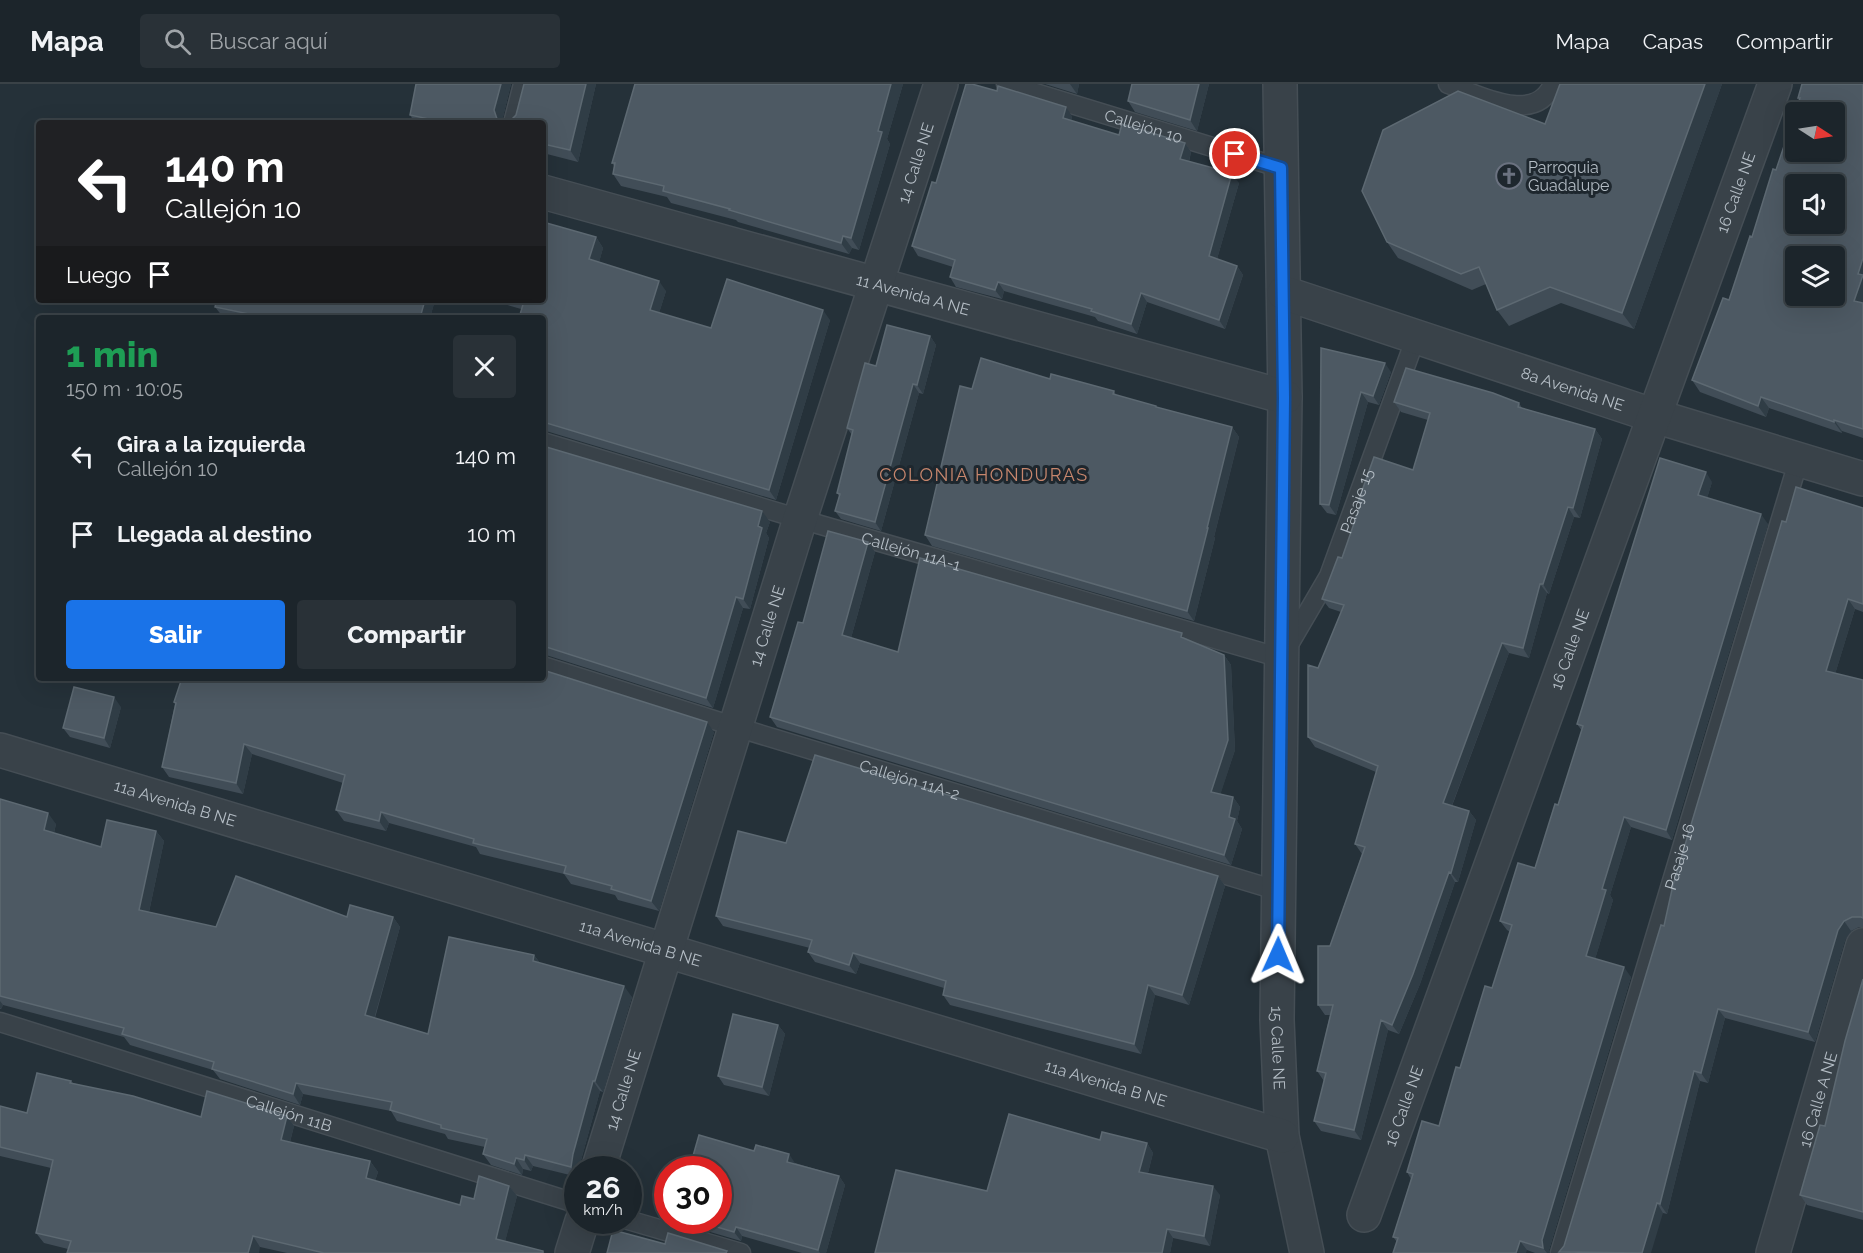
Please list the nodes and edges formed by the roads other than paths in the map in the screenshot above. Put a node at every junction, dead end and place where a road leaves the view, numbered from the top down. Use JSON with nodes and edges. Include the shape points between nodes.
{"nodes":[{"id":1,"x":523,"y":84,"type":"edge"},
{"id":2,"x":941,"y":84,"type":"edge"},
{"id":3,"x":1006,"y":84,"type":"edge"},
{"id":4,"x":1280,"y":84,"type":"edge"},
{"id":5,"x":1448,"y":84,"type":"edge"},
{"id":6,"x":1552,"y":84,"type":"edge"},
{"id":7,"x":1775,"y":84,"type":"edge"},
{"id":8,"x":514,"y":120,"type":"edge"},
{"id":9,"x":1281,"y":168,"type":"junction"},
{"id":10,"x":546,"y":193,"type":"edge"},
{"id":11,"x":875,"y":284,"type":"junction"},
{"id":12,"x":1284,"y":293,"type":"junction"},
{"id":13,"x":1416,"y":337,"type":"junction"},
{"id":14,"x":1284,"y":398,"type":"junction"},
{"id":15,"x":1655,"y":417,"type":"junction"},
{"id":16,"x":546,"y":443,"type":"edge"},
{"id":17,"x":1798,"y":459,"type":"junction"},
{"id":18,"x":1863,"y":479,"type":"edge"},
{"id":19,"x":800,"y":519,"type":"junction"},
{"id":20,"x":1281,"y":658,"type":"junction"},
{"id":21,"x":546,"y":667,"type":"edge"},
{"id":22,"x":736,"y":727,"type":"junction"},
{"id":23,"x":0,"y":750,"type":"edge"},
{"id":24,"x":1279,"y":891,"type":"junction"},
{"id":25,"x":1863,"y":945,"type":"edge"},
{"id":26,"x":666,"y":950,"type":"junction"},
{"id":27,"x":0,"y":1022,"type":"edge"},
{"id":28,"x":1282,"y":1136,"type":"junction"},
{"id":29,"x":601,"y":1156,"type":"edge"},
{"id":30,"x":564,"y":1200,"type":"edge"},
{"id":31,"x":1364,"y":1215,"type":"dead end"},
{"id":32,"x":642,"y":1224,"type":"edge"},
{"id":33,"x":578,"y":1234,"type":"edge"},
{"id":34,"x":572,"y":1253,"type":"edge"},
{"id":35,"x":741,"y":1253,"type":"edge"},
{"id":36,"x":1307,"y":1253,"type":"edge"},
{"id":37,"x":1560,"y":1253,"type":"edge"},
{"id":38,"x":1773,"y":1253,"type":"edge"}],
"edges":[{"from":1,"to":8,"type":"lane"},
{"from":2,"to":11,"type":"street","name":"14 Calle NE"},
{"from":3,"to":9,"type":"lane","name":"Callejón 10"},
{"from":4,"to":9,"type":"street","name":"15 Calle NE"},
{"from":5,"to":6,"type":"lane","via":[[1509,105],[1532,105],[1548,94]]},
{"from":7,"to":15,"type":"street","name":"16 Calle NE"},
{"from":9,"to":12,"type":"street","name":"15 Calle NE"},
{"from":10,"to":11,"type":"street","name":"11 Avenida A NE"},
{"from":11,"to":14,"type":"street","name":"11 Avenida A NE"},
{"from":11,"to":19,"type":"street","name":"14 Calle NE"},
{"from":12,"to":13,"type":"street","name":"8a Avenida NE"},
{"from":12,"to":14,"type":"street","name":"15 Calle NE"},
{"from":13,"to":15,"type":"street","name":"8a Avenida NE"},
{"from":13,"to":20,"type":"lane","name":"Pasaje 15","via":[[1329,576]]},
{"from":14,"to":20,"type":"street","name":"15 Calle NE"},
{"from":15,"to":17,"type":"street","name":"8a Avenida NE"},
{"from":15,"to":31,"type":"street","name":"16 Calle NE"},
{"from":16,"to":19,"type":"lane","name":"Callejón 11A-1"},
{"from":17,"to":18,"type":"street","name":"8a Avenida NE"},
{"from":17,"to":37,"type":"lane","name":"Pasaje 16"},
{"from":19,"to":20,"type":"lane","name":"Callejón 11A-1"},
{"from":19,"to":22,"type":"street","name":"14 Calle NE"},
{"from":20,"to":24,"type":"street","name":"15 Calle NE"},
{"from":21,"to":22,"type":"lane","name":"Callejón 11A-2"},
{"from":22,"to":24,"type":"lane","name":"Callejón 11A-2"},
{"from":22,"to":26,"type":"street","name":"14 Calle NE"},
{"from":23,"to":26,"type":"street","name":"11a Avenida B NE"},
{"from":24,"to":28,"type":"street","name":"15 Calle NE","via":[[1277,1020]]},
{"from":25,"to":38,"type":"street","name":"16 Calle A NE"},
{"from":26,"to":28,"type":"street","name":"11a Avenida B NE"},
{"from":26,"to":29,"type":"street","name":"14 Calle NE"},
{"from":27,"to":30,"type":"lane","name":"Callejón 11B"},
{"from":28,"to":36,"type":"street","name":"15 Calle NE"},
{"from":32,"to":35,"type":"lane"},
{"from":33,"to":34,"type":"street"}]}
